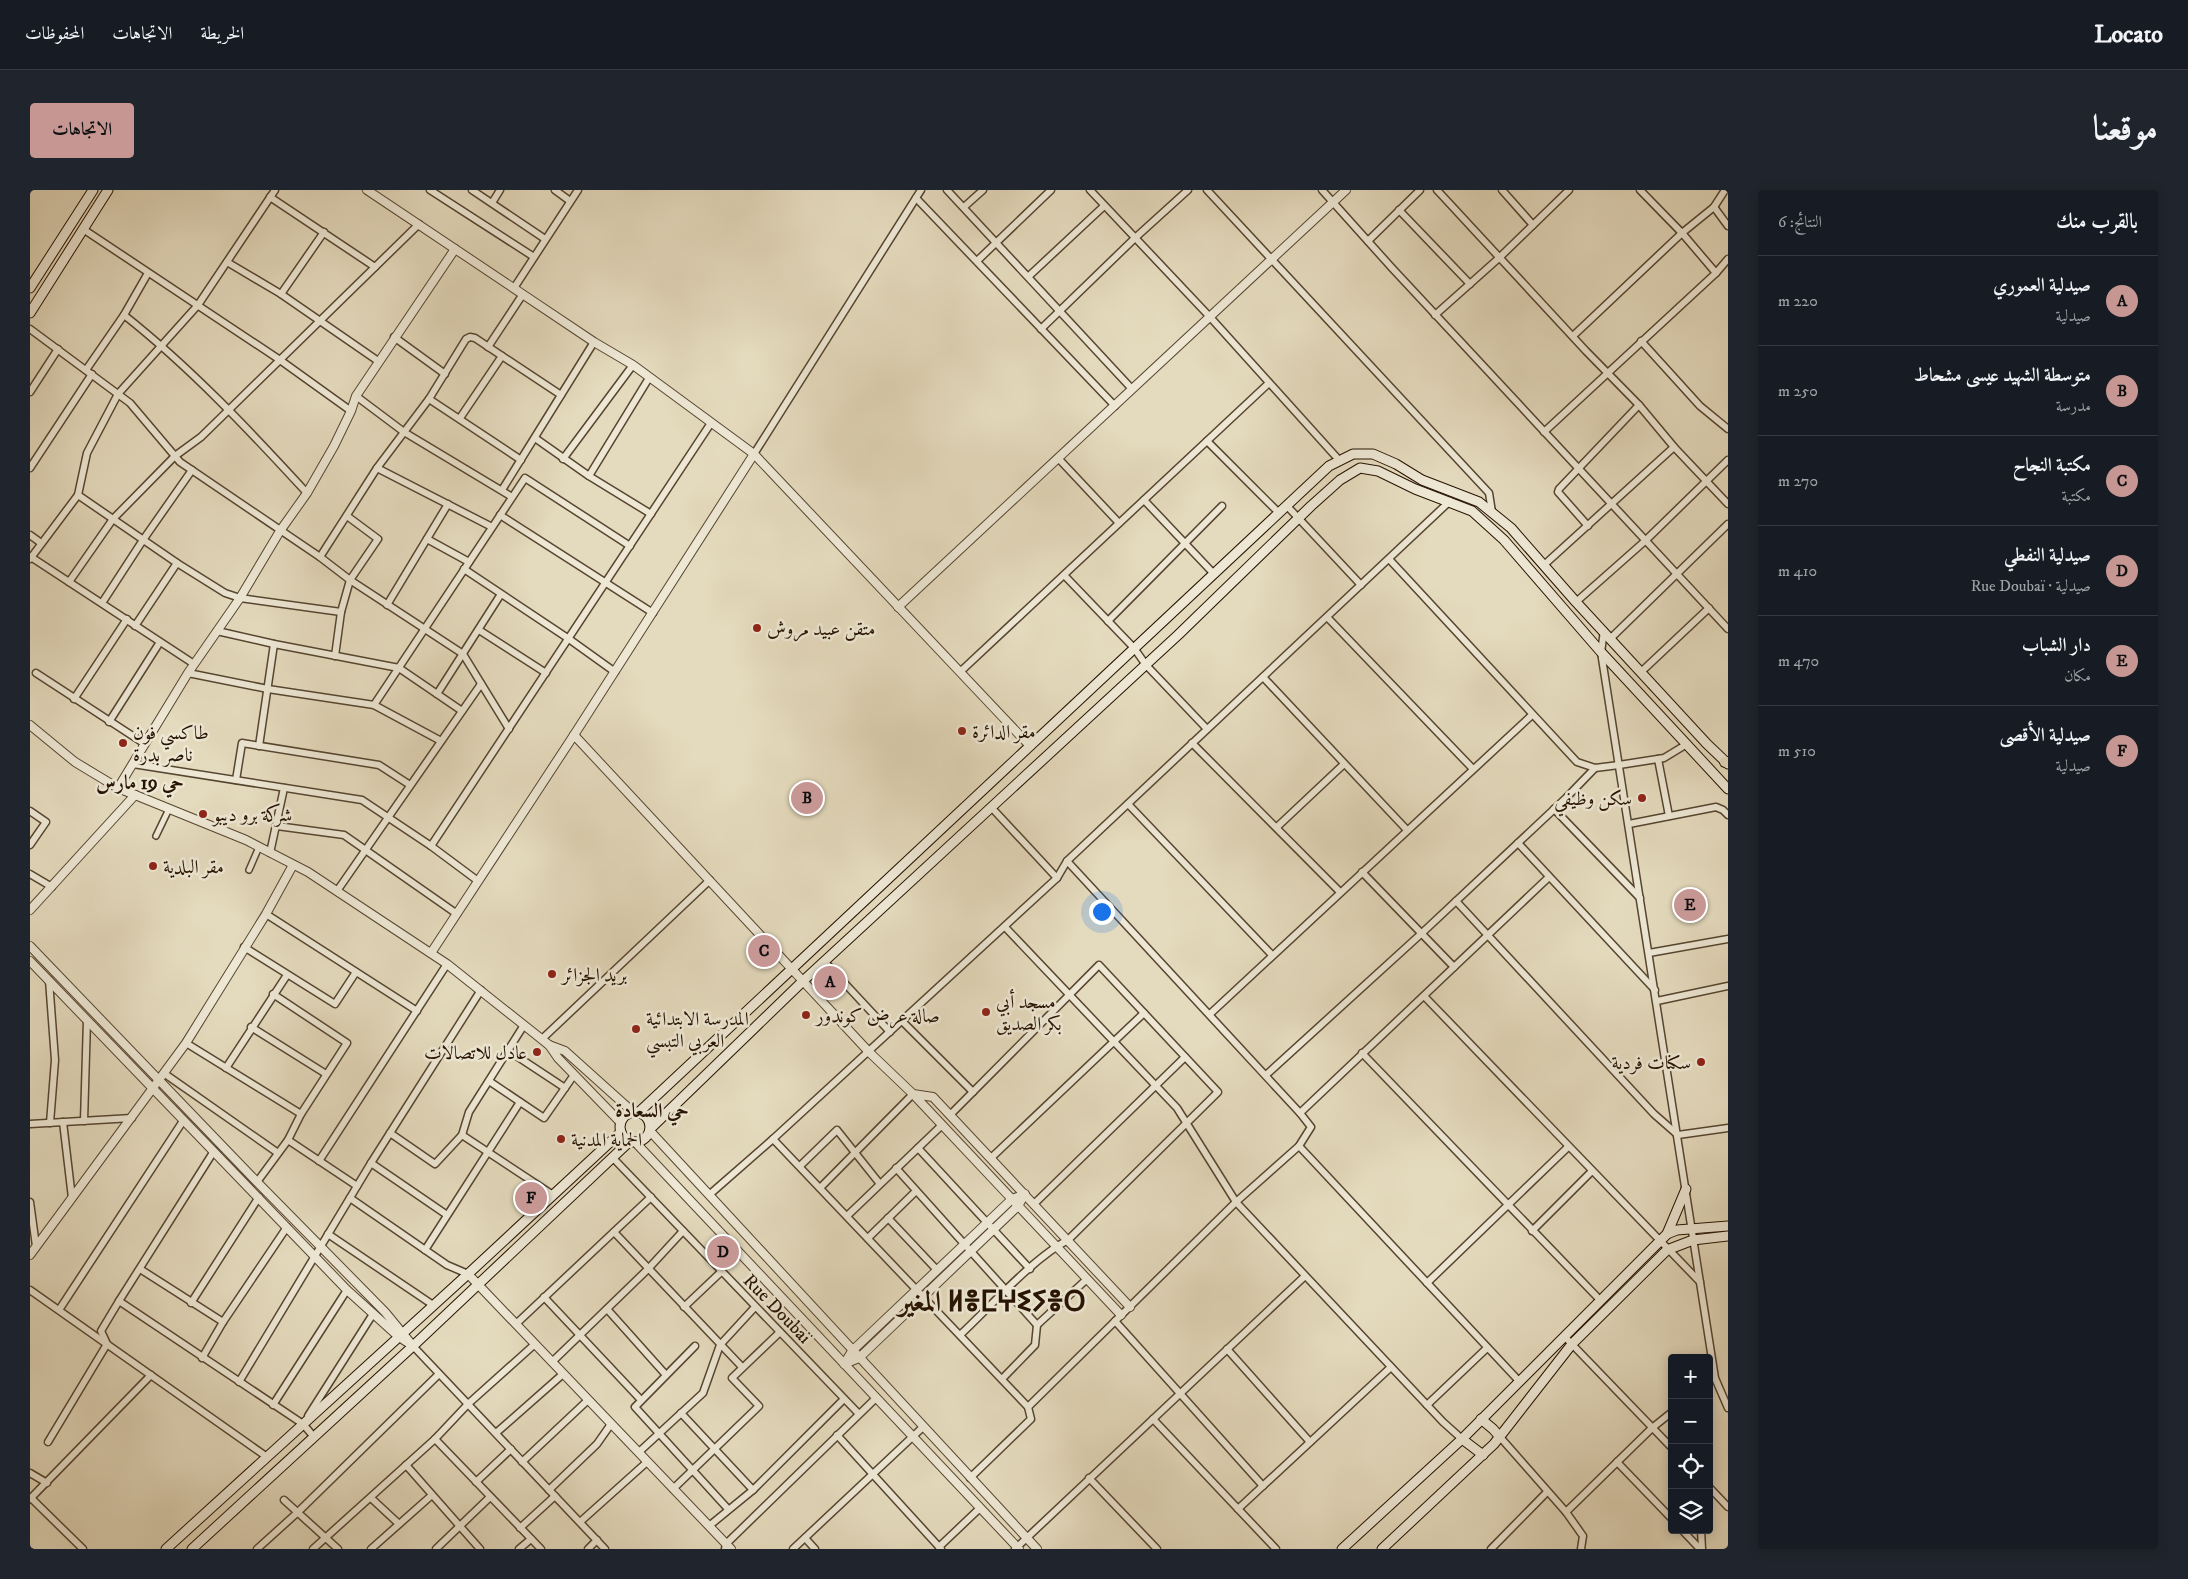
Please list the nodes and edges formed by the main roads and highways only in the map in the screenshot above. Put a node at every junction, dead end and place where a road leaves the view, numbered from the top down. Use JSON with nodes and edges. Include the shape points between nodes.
{"nodes":[{"id":1,"x":93,"y":190,"type":"edge"},
{"id":2,"x":108,"y":190,"type":"edge"},
{"id":3,"x":30,"y":288,"type":"edge"},
{"id":4,"x":43,"y":293,"type":"junction"},
{"id":5,"x":30,"y":313,"type":"edge"},
{"id":6,"x":1727,"y":763,"type":"edge"},
{"id":7,"x":1728,"y":788,"type":"edge"},
{"id":8,"x":636,"y":1113,"type":"junction"},
{"id":9,"x":621,"y":1127,"type":"junction"},
{"id":10,"x":650,"y":1130,"type":"junction"},
{"id":11,"x":633,"y":1142,"type":"junction"},
{"id":12,"x":1686,"y":1190,"type":"road end"},
{"id":13,"x":1728,"y":1226,"type":"edge"},
{"id":14,"x":1667,"y":1234,"type":"junction"},
{"id":15,"x":1728,"y":1236,"type":"edge"},
{"id":16,"x":1481,"y":1419,"type":"junction"},
{"id":17,"x":1500,"y":1437,"type":"junction"},
{"id":18,"x":1462,"y":1439,"type":"junction"},
{"id":19,"x":1483,"y":1455,"type":"junction"},
{"id":20,"x":1392,"y":1546,"type":"edge"},
{"id":21,"x":166,"y":1549,"type":"edge"},
{"id":22,"x":192,"y":1549,"type":"edge"},
{"id":23,"x":1342,"y":1549,"type":"edge"},
{"id":24,"x":1382,"y":1549,"type":"edge"}],
"edges":[{"from":1,"to":3,"type":"main road"},
{"from":2,"to":4,"type":"main road"},
{"from":3,"to":4,"type":"main road"},
{"from":4,"to":5,"type":"main road"},
{"from":6,"to":8,"type":"main road","via":[[1511,528],[1492,512],[1479,502],[1422,480],[1373,454],[1353,454],[1330,466]]},
{"from":7,"to":10,"type":"main road","via":[[1601,652],[1504,540],[1472,511],[1378,470],[1360,468],[1340,480],[1299,518],[1146,665],[824,961]]},
{"from":8,"to":9,"type":"main road","via":[[626,1116]]},
{"from":8,"to":10,"type":"main road","via":[[646,1117]]},
{"from":9,"to":11,"type":"main road"},
{"from":9,"to":21,"type":"main road","via":[[468,1274]]},
{"from":10,"to":11,"type":"main road","via":[[643,1140]]},
{"from":11,"to":22,"type":"main road"},
{"from":12,"to":14,"type":"main road"},
{"from":13,"to":14,"type":"main road","via":[[1673,1230]]},
{"from":14,"to":16,"type":"main road"},
{"from":15,"to":17,"type":"main road","via":[[1693,1240],[1667,1250],[1572,1344]]},
{"from":16,"to":17,"type":"main road"},
{"from":16,"to":18,"type":"main road"},
{"from":17,"to":19,"type":"main road"},
{"from":18,"to":19,"type":"main road"},
{"from":18,"to":23,"type":"main road"},
{"from":19,"to":20,"type":"main road"},
{"from":20,"to":24,"type":"main road"}]}
